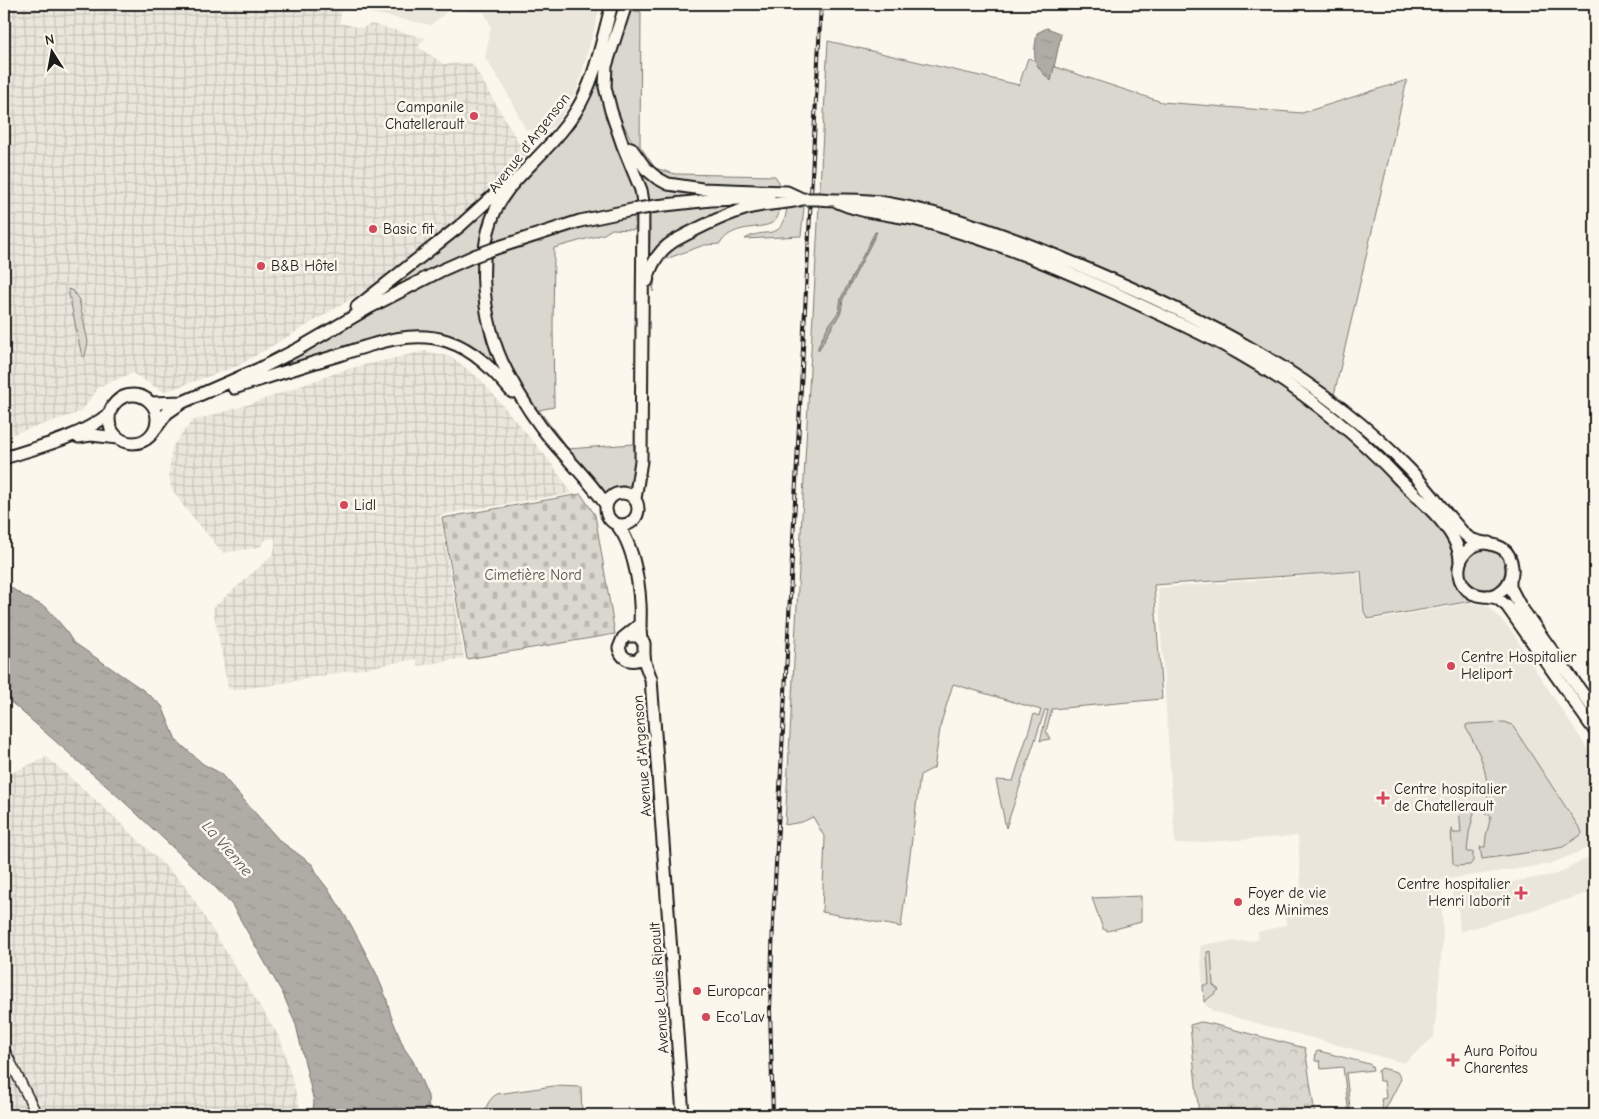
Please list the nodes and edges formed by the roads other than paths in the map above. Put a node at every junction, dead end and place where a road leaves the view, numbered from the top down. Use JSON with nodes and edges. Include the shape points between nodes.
{"nodes":[{"id":1,"x":612,"y":4,"type":"edge"},
{"id":2,"x":626,"y":4,"type":"edge"},
{"id":3,"x":617,"y":128,"type":"junction"},
{"id":4,"x":555,"y":138,"type":"junction"},
{"id":5,"x":804,"y":199,"type":"junction"},
{"id":6,"x":835,"y":200,"type":"junction"},
{"id":7,"x":642,"y":315,"type":"junction"},
{"id":8,"x":313,"y":341,"type":"junction"},
{"id":9,"x":220,"y":387,"type":"junction"},
{"id":10,"x":151,"y":402,"type":"junction"},
{"id":11,"x":183,"y":402,"type":"junction"},
{"id":12,"x":110,"y":413,"type":"junction"},
{"id":13,"x":533,"y":416,"type":"junction"},
{"id":14,"x":156,"y":428,"type":"junction"},
{"id":15,"x":118,"y":438,"type":"junction"},
{"id":16,"x":66,"y":439,"type":"junction"},
{"id":17,"x":4,"y":458,"type":"edge"},
{"id":18,"x":635,"y":498,"type":"junction"},
{"id":19,"x":606,"y":505,"type":"junction"},
{"id":20,"x":634,"y":520,"type":"junction"},
{"id":21,"x":615,"y":523,"type":"junction"},
{"id":22,"x":1489,"y":543,"type":"junction"},
{"id":23,"x":631,"y":553,"type":"junction"},
{"id":24,"x":1460,"y":561,"type":"junction"},
{"id":25,"x":1510,"y":581,"type":"junction"},
{"id":26,"x":1486,"y":596,"type":"junction"},
{"id":27,"x":639,"y":625,"type":"junction"},
{"id":28,"x":627,"y":636,"type":"junction"},
{"id":29,"x":641,"y":638,"type":"junction"},
{"id":30,"x":639,"y":657,"type":"junction"},
{"id":31,"x":1595,"y":711,"type":"edge"},
{"id":32,"x":1595,"y":731,"type":"edge"},
{"id":33,"x":662,"y":859,"type":"junction"},
{"id":34,"x":4,"y":1049,"type":"edge"},
{"id":35,"x":37,"y":1115,"type":"edge"},
{"id":36,"x":677,"y":1115,"type":"edge"},
{"id":37,"x":683,"y":1115,"type":"edge"}],
"edges":[{"from":1,"to":4,"type":"main road","name":"Avenue d'Argenson","via":[[585,94]]},
{"from":2,"to":3,"type":"main road","via":[[605,73],[606,95]]},
{"from":3,"to":5,"type":"main road","via":[[646,169],[668,184],[702,189],[787,192]]},
{"from":3,"to":7,"type":"main road","via":[[642,195]]},
{"from":4,"to":8,"type":"main road","via":[[461,225],[375,294],[327,326]]},
{"from":4,"to":13,"type":"main road","name":"Avenue d'Argenson","via":[[503,198],[491,228],[484,265],[484,295],[490,329],[506,371]]},
{"from":5,"to":6,"type":"main road","bridge":true},
{"from":5,"to":7,"type":"main road","via":[[746,208],[667,244],[650,269]]},
{"from":5,"to":8,"type":"main road","bridge":true,"via":[[721,199],[656,206],[580,221],[474,256],[378,302]]},
{"from":6,"to":22,"type":"main road","via":[[885,203],[968,223],[1113,280],[1218,329],[1269,358],[1355,420],[1408,469],[1467,537]]},
{"from":6,"to":24,"type":"main road","via":[[849,207],[915,220],[985,241],[1105,289],[1237,353],[1307,399],[1372,452],[1442,522],[1459,550]]},
{"from":7,"to":18,"type":"main road","via":[[641,462]]},
{"from":8,"to":9,"type":"main road"},
{"from":9,"to":11,"type":"main road"},
{"from":9,"to":13,"type":"main road","via":[[231,388],[382,342],[432,338],[452,343],[475,355]]},
{"from":10,"to":11,"type":"main road"},
{"from":10,"to":12,"type":"main road","via":[[138,395],[127,395],[117,401]]},
{"from":10,"to":14,"type":"main road","via":[[158,417]]},
{"from":11,"to":14,"type":"main road","via":[[167,413]]},
{"from":12,"to":15,"type":"main road","via":[[110,426]]},
{"from":12,"to":16,"type":"main road"},
{"from":13,"to":19,"type":"main road","name":"Avenue d'Argenson"},
{"from":14,"to":15,"type":"main road","via":[[150,437],[138,443]]},
{"from":15,"to":16,"type":"main road","via":[[91,435]]},
{"from":16,"to":17,"type":"main road"},
{"from":18,"to":19,"type":"main road","via":[[618,493]]},
{"from":18,"to":20,"type":"main road","via":[[638,509]]},
{"from":19,"to":21,"type":"main road","via":[[607,516]]},
{"from":20,"to":21,"type":"main road","via":[[623,525]]},
{"from":20,"to":23,"type":"main road"},
{"from":21,"to":23,"type":"main road"},
{"from":22,"to":24,"type":"main road","via":[[1479,543],[1470,548]]},
{"from":22,"to":25,"type":"main road","via":[[1500,546],[1508,555],[1512,566]]},
{"from":23,"to":27,"type":"main road","via":[[639,594]]},
{"from":24,"to":26,"type":"main road","via":[[1459,574],[1464,585],[1473,593]]},
{"from":25,"to":26,"type":"main road","via":[[1498,593]]},
{"from":25,"to":31,"type":"main road","via":[[1520,606]]},
{"from":26,"to":32,"type":"main road","via":[[1500,600],[1510,610]]},
{"from":27,"to":28,"type":"main road"},
{"from":27,"to":29,"type":"main road"},
{"from":28,"to":29,"type":"main road"},
{"from":28,"to":30,"type":"main road","via":[[620,643],[620,650],[626,659]]},
{"from":29,"to":30,"type":"main road","via":[[645,646]]},
{"from":30,"to":33,"type":"main road","name":"Avenue d'Argenson","via":[[646,679]]},
{"from":33,"to":36,"type":"main road","name":"Avenue Louis Ripault"},
{"from":33,"to":37,"type":"main road","name":"Avenue Louis Ripault"},
{"from":34,"to":35,"type":"street"}]}
